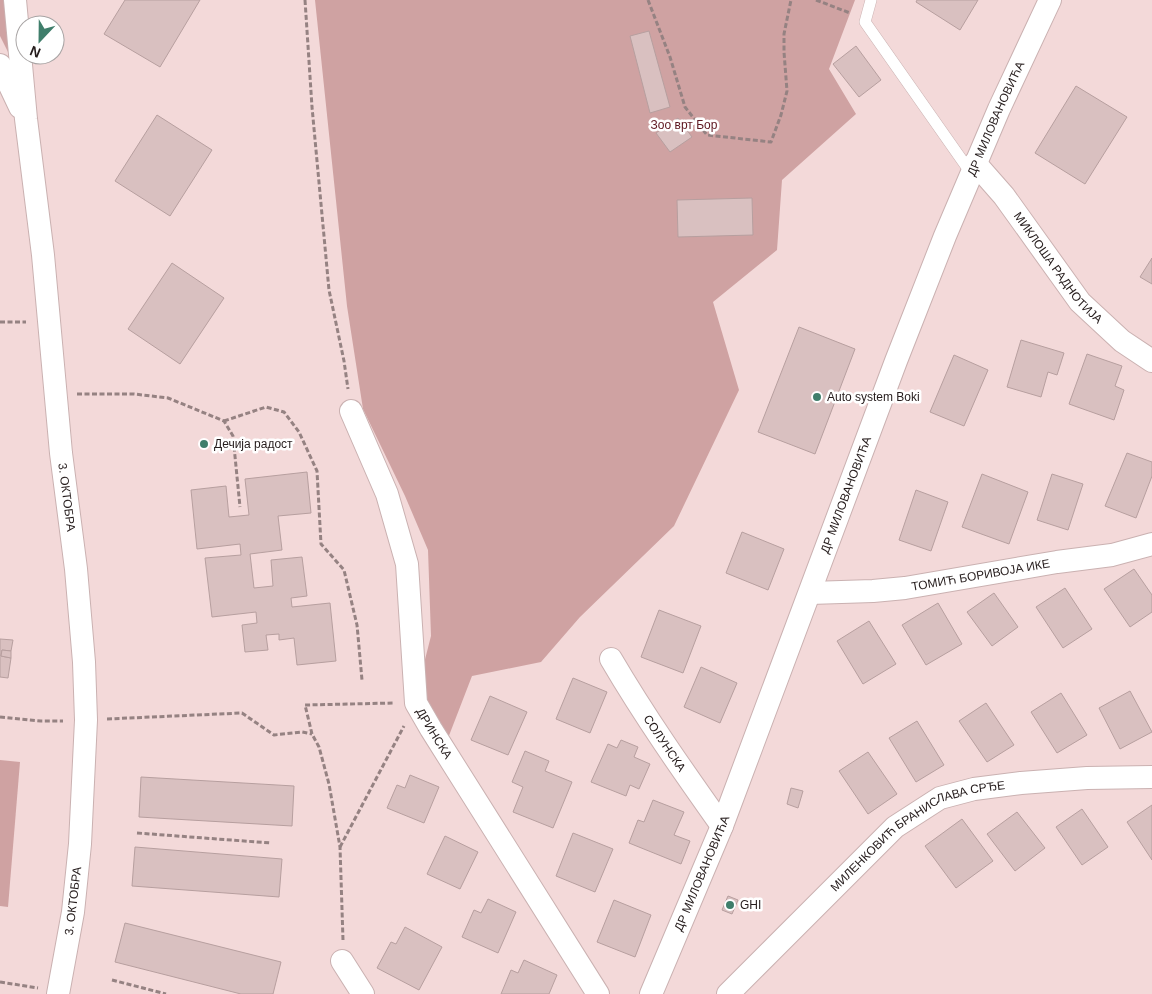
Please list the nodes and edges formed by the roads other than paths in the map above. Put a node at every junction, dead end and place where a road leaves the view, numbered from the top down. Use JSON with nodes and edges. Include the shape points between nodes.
{"nodes":[{"id":1,"x":15,"y":0,"type":"edge"},
{"id":2,"x":871,"y":0,"type":"edge"},
{"id":3,"x":1050,"y":0,"type":"edge"},
{"id":4,"x":0,"y":65,"type":"edge"},
{"id":5,"x":26,"y":119,"type":"junction"},
{"id":6,"x":973,"y":168,"type":"junction"},
{"id":7,"x":1152,"y":361,"type":"edge"},
{"id":8,"x":351,"y":411,"type":"road end"},
{"id":9,"x":1152,"y":544,"type":"edge"},
{"id":10,"x":810,"y":593,"type":"junction"},
{"id":11,"x":611,"y":659,"type":"dead end"},
{"id":12,"x":1152,"y":777,"type":"edge"},
{"id":13,"x":722,"y":826,"type":"junction"},
{"id":14,"x":342,"y":961,"type":"road end"},
{"id":15,"x":58,"y":992,"type":"edge"},
{"id":16,"x":363,"y":994,"type":"edge"},
{"id":17,"x":598,"y":994,"type":"edge"},
{"id":18,"x":651,"y":994,"type":"edge"},
{"id":19,"x":728,"y":994,"type":"edge"}],
"edges":[{"from":1,"to":5,"type":"street","name":"3. ОКТОБРА"},
{"from":2,"to":6,"type":"lane","via":[[865,22]]},
{"from":3,"to":6,"type":"street","name":"ДР МИЛОВАНОВИЋА"},
{"from":4,"to":5,"type":"street"},
{"from":5,"to":15,"type":"street","name":"3. ОКТОБРА","via":[[43,254],[84,662],[86,720],[80,844],[74,912]]},
{"from":6,"to":7,"type":"street","name":"МИКЛОША РАДНОТИЈА","via":[[1004,196],[1080,302],[1122,341]]},
{"from":6,"to":10,"type":"street","name":"ДР МИЛОВАНОВИЋА","via":[[896,361]]},
{"from":8,"to":17,"type":"street","name":"ДРИНСКА","via":[[387,494],[408,564],[416,702]]},
{"from":9,"to":10,"type":"street","name":"ТОМИЋ БОРИВОЈА ИКЕ","via":[[1112,555],[905,588]]},
{"from":10,"to":13,"type":"street","name":"ДР МИЛОВАНОВИЋА"},
{"from":11,"to":13,"type":"street","name":"СОЛУНСКА","via":[[659,736]]},
{"from":12,"to":19,"type":"street","name":"МИЛЕНКОВИЋ БРАНИСЛАВА СРЂЕ","via":[[1021,783],[974,789],[940,798],[896,827]]},
{"from":13,"to":18,"type":"street","name":"ДР МИЛОВАНОВИЋА"},
{"from":14,"to":16,"type":"street"}]}
